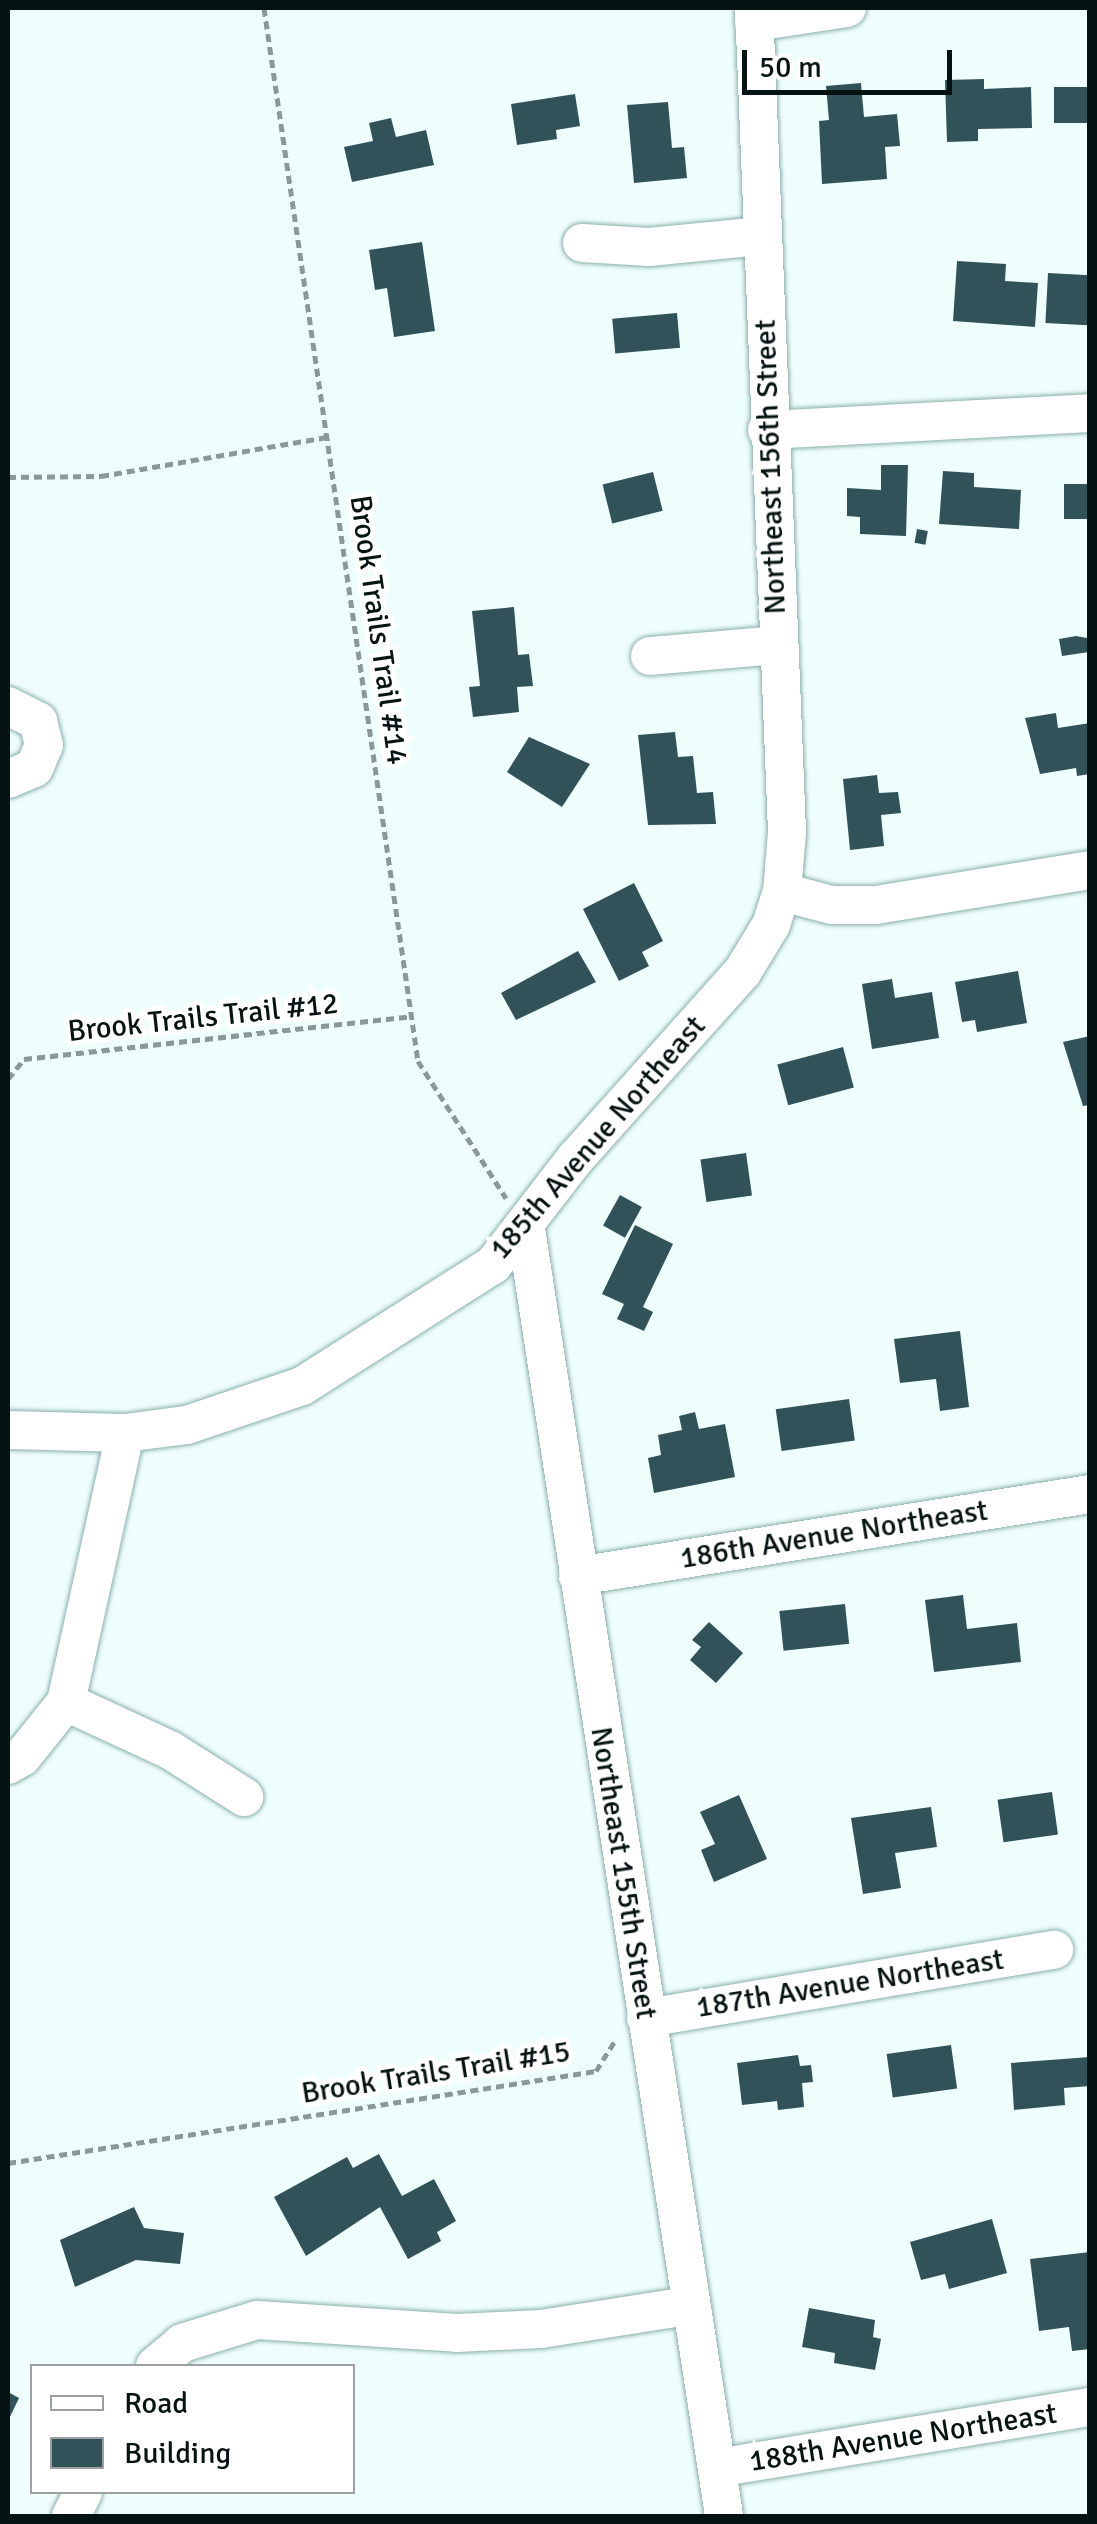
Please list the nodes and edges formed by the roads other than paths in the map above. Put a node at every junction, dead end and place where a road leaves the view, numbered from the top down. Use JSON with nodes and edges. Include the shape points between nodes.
{"nodes":[{"id":1,"x":847,"y":8,"type":"edge"},
{"id":2,"x":754,"y":15,"type":"edge"},
{"id":3,"x":762,"y":236,"type":"junction"},
{"id":4,"x":582,"y":242,"type":"dead end"},
{"id":5,"x":1090,"y":413,"type":"edge"},
{"id":6,"x":768,"y":430,"type":"junction"},
{"id":7,"x":778,"y":645,"type":"junction"},
{"id":8,"x":650,"y":656,"type":"dead end"},
{"id":9,"x":8,"y":706,"type":"edge"},
{"id":10,"x":8,"y":779,"type":"edge"},
{"id":11,"x":1090,"y":870,"type":"edge"},
{"id":12,"x":776,"y":909,"type":"junction"},
{"id":13,"x":526,"y":1229,"type":"junction"},
{"id":14,"x":8,"y":1430,"type":"edge"},
{"id":15,"x":125,"y":1433,"type":"junction"},
{"id":16,"x":1090,"y":1494,"type":"edge"},
{"id":17,"x":578,"y":1576,"type":"junction"},
{"id":18,"x":66,"y":1702,"type":"junction"},
{"id":19,"x":8,"y":1764,"type":"edge"},
{"id":20,"x":244,"y":1797,"type":"dead end"},
{"id":21,"x":1054,"y":1950,"type":"dead end"},
{"id":22,"x":630,"y":2023,"type":"junction"},
{"id":23,"x":688,"y":2306,"type":"junction"},
{"id":24,"x":157,"y":2364,"type":"edge"},
{"id":25,"x":1090,"y":2408,"type":"edge"},
{"id":26,"x":717,"y":2468,"type":"junction"},
{"id":27,"x":83,"y":2494,"type":"edge"},
{"id":28,"x":71,"y":2516,"type":"edge"},
{"id":29,"x":724,"y":2516,"type":"edge"}],
"edges":[{"from":1,"to":2,"type":"street"},
{"from":2,"to":3,"type":"street","name":"Northeast 156th Street"},
{"from":3,"to":4,"type":"street","via":[[650,247]]},
{"from":3,"to":6,"type":"street","name":"Northeast 156th Street"},
{"from":5,"to":6,"type":"street"},
{"from":6,"to":7,"type":"street","name":"Northeast 156th Street"},
{"from":7,"to":8,"type":"street"},
{"from":7,"to":12,"type":"street","name":"Northeast 156th Street","via":[[786,832]]},
{"from":9,"to":10,"type":"street","via":[[38,720],[44,745],[34,768]]},
{"from":11,"to":12,"type":"street","via":[[876,905]]},
{"from":12,"to":13,"type":"street","name":"185th Avenue Northeast","via":[[742,971],[575,1159]]},
{"from":13,"to":15,"type":"street","name":"185th Avenue Northeast","via":[[492,1265],[302,1386],[187,1425]]},
{"from":13,"to":17,"type":"street","name":"Northeast 155th Street"},
{"from":14,"to":15,"type":"street","name":"185th Avenue Northeast"},
{"from":15,"to":18,"type":"street"},
{"from":16,"to":17,"type":"street","name":"186th Avenue Northeast"},
{"from":17,"to":22,"type":"street","name":"Northeast 155th Street"},
{"from":18,"to":19,"type":"street","via":[[22,1757]]},
{"from":18,"to":20,"type":"street","via":[[170,1750]]},
{"from":21,"to":22,"type":"street","name":"187th Avenue Northeast"},
{"from":22,"to":23,"type":"street","name":"Northeast 155th Street"},
{"from":23,"to":24,"type":"street","via":[[542,2329],[457,2333],[257,2320],[182,2343]]},
{"from":23,"to":26,"type":"street","name":"Northeast 155th Street"},
{"from":25,"to":26,"type":"street","name":"188th Avenue Northeast"},
{"from":26,"to":29,"type":"street","name":"Northeast 155th Street"},
{"from":27,"to":28,"type":"street"}]}
